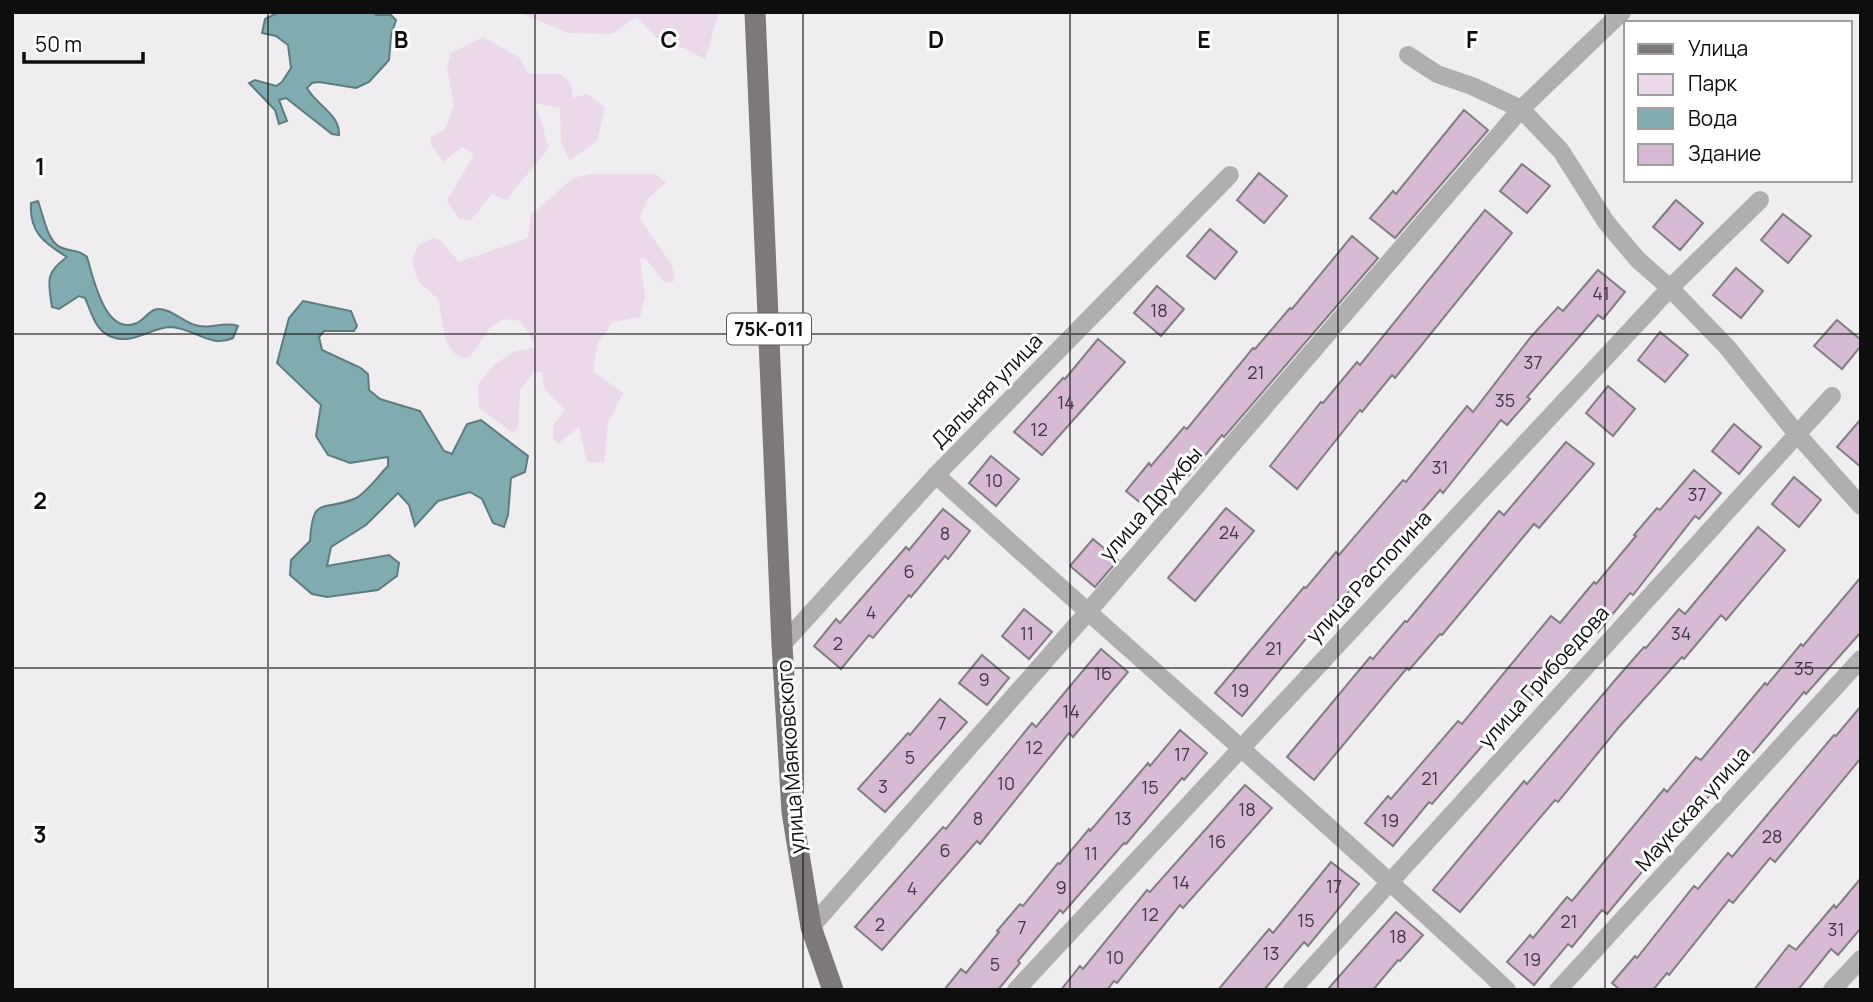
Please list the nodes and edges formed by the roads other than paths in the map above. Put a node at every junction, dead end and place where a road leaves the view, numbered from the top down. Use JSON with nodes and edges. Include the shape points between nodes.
{"nodes":[{"id":1,"x":755,"y":12,"type":"edge"},
{"id":2,"x":1622,"y":12,"type":"edge"},
{"id":3,"x":1408,"y":54,"type":"dead end"},
{"id":4,"x":1521,"y":108,"type":"junction"},
{"id":5,"x":1230,"y":175,"type":"dead end"},
{"id":6,"x":1760,"y":200,"type":"dead end"},
{"id":7,"x":1670,"y":288,"type":"junction"},
{"id":8,"x":1832,"y":396,"type":"dead end"},
{"id":9,"x":1797,"y":434,"type":"junction"},
{"id":10,"x":936,"y":475,"type":"junction"},
{"id":11,"x":1861,"y":506,"type":"edge"},
{"id":12,"x":1087,"y":613,"type":"junction"},
{"id":13,"x":782,"y":645,"type":"junction"},
{"id":14,"x":1861,"y":659,"type":"edge"},
{"id":15,"x":1241,"y":747,"type":"junction"},
{"id":16,"x":1390,"y":880,"type":"junction"},
{"id":17,"x":811,"y":927,"type":"junction"},
{"id":18,"x":1861,"y":958,"type":"edge"},
{"id":19,"x":833,"y":990,"type":"edge"},
{"id":20,"x":1016,"y":990,"type":"edge"},
{"id":21,"x":1292,"y":990,"type":"edge"},
{"id":22,"x":1507,"y":990,"type":"edge"},
{"id":23,"x":1558,"y":990,"type":"edge"},
{"id":24,"x":1832,"y":990,"type":"edge"}],
"edges":[{"from":1,"to":13,"type":"main road","number":"75К-011"},
{"from":2,"to":4,"type":"street","name":"улица Дружбы"},
{"from":3,"to":4,"type":"street","via":[[1437,74]]},
{"from":4,"to":7,"type":"street","via":[[1562,151],[1606,222],[1637,260]]},
{"from":4,"to":12,"type":"street","name":"улица Дружбы"},
{"from":5,"to":10,"type":"street","name":"Дальняя улица"},
{"from":6,"to":7,"type":"street","name":"улица Распопина"},
{"from":7,"to":9,"type":"street","via":[[1727,347]]},
{"from":7,"to":15,"type":"street","name":"улица Распопина"},
{"from":8,"to":9,"type":"street","name":"улица Грибоедова"},
{"from":9,"to":11,"type":"street"},
{"from":9,"to":16,"type":"street","name":"улица Грибоедова"},
{"from":10,"to":12,"type":"street"},
{"from":10,"to":13,"type":"street","name":"Дальняя улица"},
{"from":12,"to":15,"type":"street"},
{"from":12,"to":17,"type":"street","name":"улица Дружбы"},
{"from":13,"to":17,"type":"main road","name":"улица Маяковского","via":[[792,812]]},
{"from":14,"to":23,"type":"street","name":"Маукская улица"},
{"from":15,"to":16,"type":"street"},
{"from":15,"to":20,"type":"street","name":"улица Распопина"},
{"from":16,"to":21,"type":"street","name":"улица Грибоедова"},
{"from":16,"to":22,"type":"street"},
{"from":17,"to":19,"type":"main road","name":"улица Маяковского"},
{"from":18,"to":24,"type":"street"}]}
